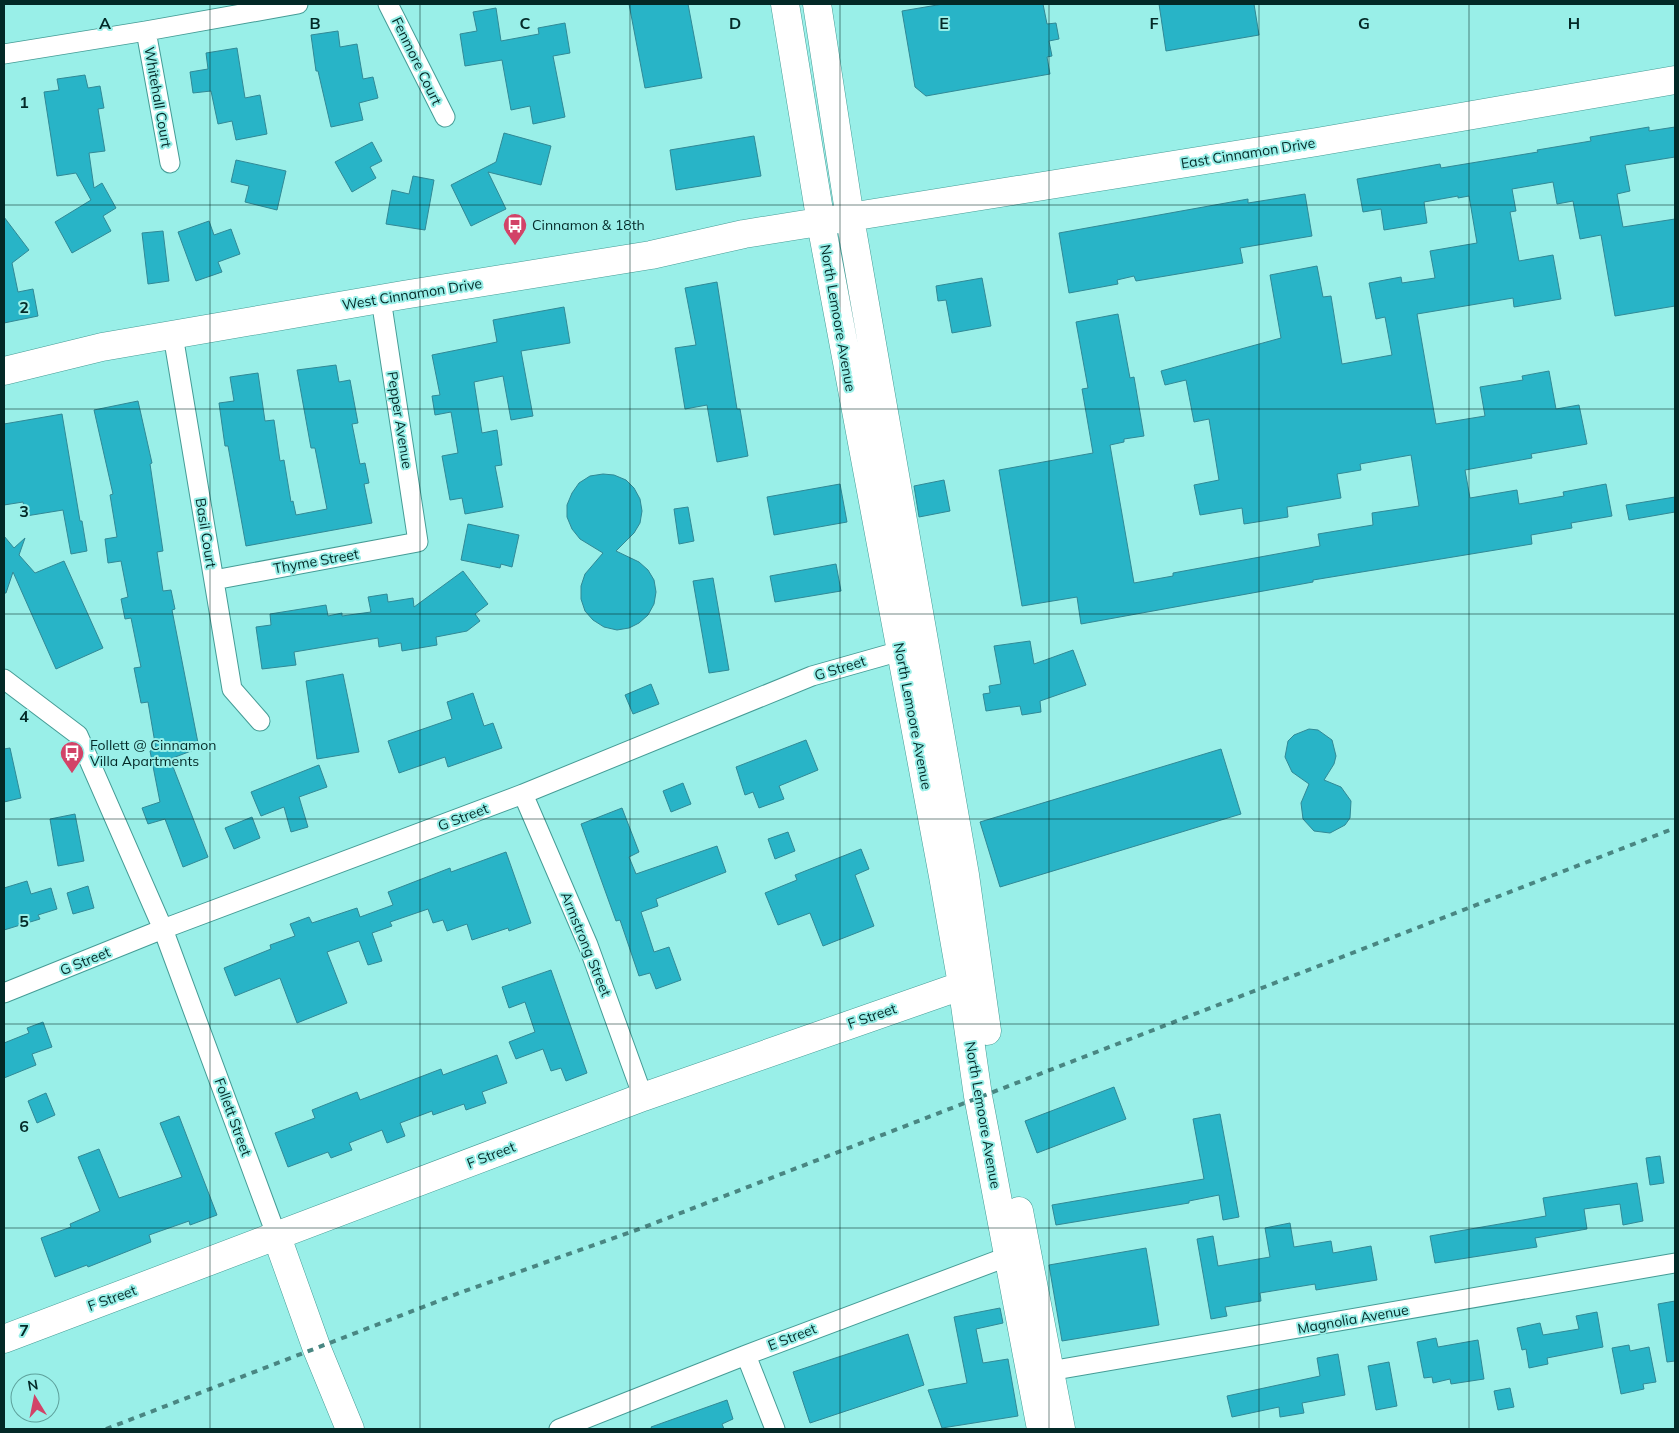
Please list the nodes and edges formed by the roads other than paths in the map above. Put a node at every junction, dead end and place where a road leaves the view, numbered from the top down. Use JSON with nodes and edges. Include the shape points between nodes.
{"nodes":[{"id":1,"x":298,"y":4,"type":"edge"},
{"id":2,"x":388,"y":4,"type":"edge"},
{"id":3,"x":785,"y":4,"type":"edge"},
{"id":4,"x":817,"y":4,"type":"edge"},
{"id":5,"x":146,"y":31,"type":"junction"},
{"id":6,"x":4,"y":54,"type":"edge"},
{"id":7,"x":1675,"y":80,"type":"edge"},
{"id":8,"x":445,"y":118,"type":"dead end"},
{"id":9,"x":170,"y":163,"type":"dead end"},
{"id":10,"x":850,"y":218,"type":"junction"},
{"id":11,"x":821,"y":222,"type":"junction"},
{"id":12,"x":381,"y":298,"type":"junction"},
{"id":13,"x":173,"y":334,"type":"junction"},
{"id":14,"x":4,"y":371,"type":"edge"},
{"id":15,"x":418,"y":542,"type":"joint"},
{"id":16,"x":214,"y":580,"type":"junction"},
{"id":17,"x":912,"y":648,"type":"junction"},
{"id":18,"x":4,"y":679,"type":"edge"},
{"id":19,"x":260,"y":721,"type":"dead end"},
{"id":20,"x":522,"y":794,"type":"junction"},
{"id":21,"x":163,"y":929,"type":"junction"},
{"id":22,"x":972,"y":982,"type":"junction"},
{"id":23,"x":4,"y":992,"type":"edge"},
{"id":24,"x":643,"y":1097,"type":"junction"},
{"id":25,"x":278,"y":1237,"type":"junction"},
{"id":26,"x":1018,"y":1252,"type":"junction"},
{"id":27,"x":1675,"y":1263,"type":"edge"},
{"id":28,"x":4,"y":1339,"type":"edge"},
{"id":29,"x":746,"y":1355,"type":"junction"},
{"id":30,"x":1041,"y":1372,"type":"junction"},
{"id":31,"x":350,"y":1429,"type":"edge"},
{"id":32,"x":559,"y":1429,"type":"edge"},
{"id":33,"x":774,"y":1429,"type":"edge"},
{"id":34,"x":1041,"y":1429,"type":"edge"},
{"id":35,"x":1061,"y":1429,"type":"edge"}],
"edges":[{"from":1,"to":5,"type":"street"},
{"from":2,"to":8,"type":"street","name":"Fenmore Court"},
{"from":3,"to":11,"type":"main road","name":"North Lemoore Avenue"},
{"from":4,"to":10,"type":"main road","name":"North Lemoore Avenue"},
{"from":5,"to":6,"type":"street"},
{"from":5,"to":9,"type":"street","name":"Whitehall Court"},
{"from":7,"to":10,"type":"main road","name":"East Cinnamon Drive"},
{"from":10,"to":11,"type":"main road","name":"East Cinnamon Drive"},
{"from":10,"to":17,"type":"main road","name":"North Lemoore Avenue"},
{"from":11,"to":12,"type":"main road","name":"West Cinnamon Drive","via":[[651,255]]},
{"from":11,"to":17,"type":"main road","name":"North Lemoore Avenue"},
{"from":12,"to":13,"type":"main road","name":"West Cinnamon Drive"},
{"from":12,"to":15,"type":"street","name":"Pepper Avenue"},
{"from":13,"to":14,"type":"main road","name":"West Cinnamon Drive","via":[[51,358]]},
{"from":13,"to":16,"type":"street","name":"Basil Court"},
{"from":15,"to":16,"type":"street","name":"Thyme Street"},
{"from":16,"to":19,"type":"street","name":"Basil Court","via":[[232,689]]},
{"from":17,"to":20,"type":"street","name":"G Street","via":[[812,676]]},
{"from":17,"to":22,"type":"main road","name":"North Lemoore Avenue"},
{"from":18,"to":21,"type":"street","name":"Follett Street","via":[[78,735]]},
{"from":20,"to":21,"type":"street","name":"G Street"},
{"from":20,"to":24,"type":"street","name":"Armstrong Street","via":[[588,945]]},
{"from":21,"to":23,"type":"street","name":"G Street"},
{"from":21,"to":25,"type":"street","name":"Follett Street"},
{"from":22,"to":24,"type":"main road","name":"F Street"},
{"from":22,"to":26,"type":"main road","name":"North Lemoore Avenue","via":[[978,1096]]},
{"from":24,"to":25,"type":"main road","name":"F Street"},
{"from":25,"to":28,"type":"main road","name":"F Street"},
{"from":25,"to":31,"type":"main road","name":"Follett Street"},
{"from":26,"to":29,"type":"street","name":"E Street"},
{"from":26,"to":30,"type":"main road","name":"North Lemoore Avenue"},
{"from":27,"to":30,"type":"street","name":"Magnolia Avenue"},
{"from":29,"to":32,"type":"street","name":"E Street"},
{"from":29,"to":33,"type":"street"},
{"from":30,"to":34,"type":"main road","name":"North Lemoore Avenue"},
{"from":30,"to":35,"type":"main road","name":"North Lemoore Avenue"}]}
